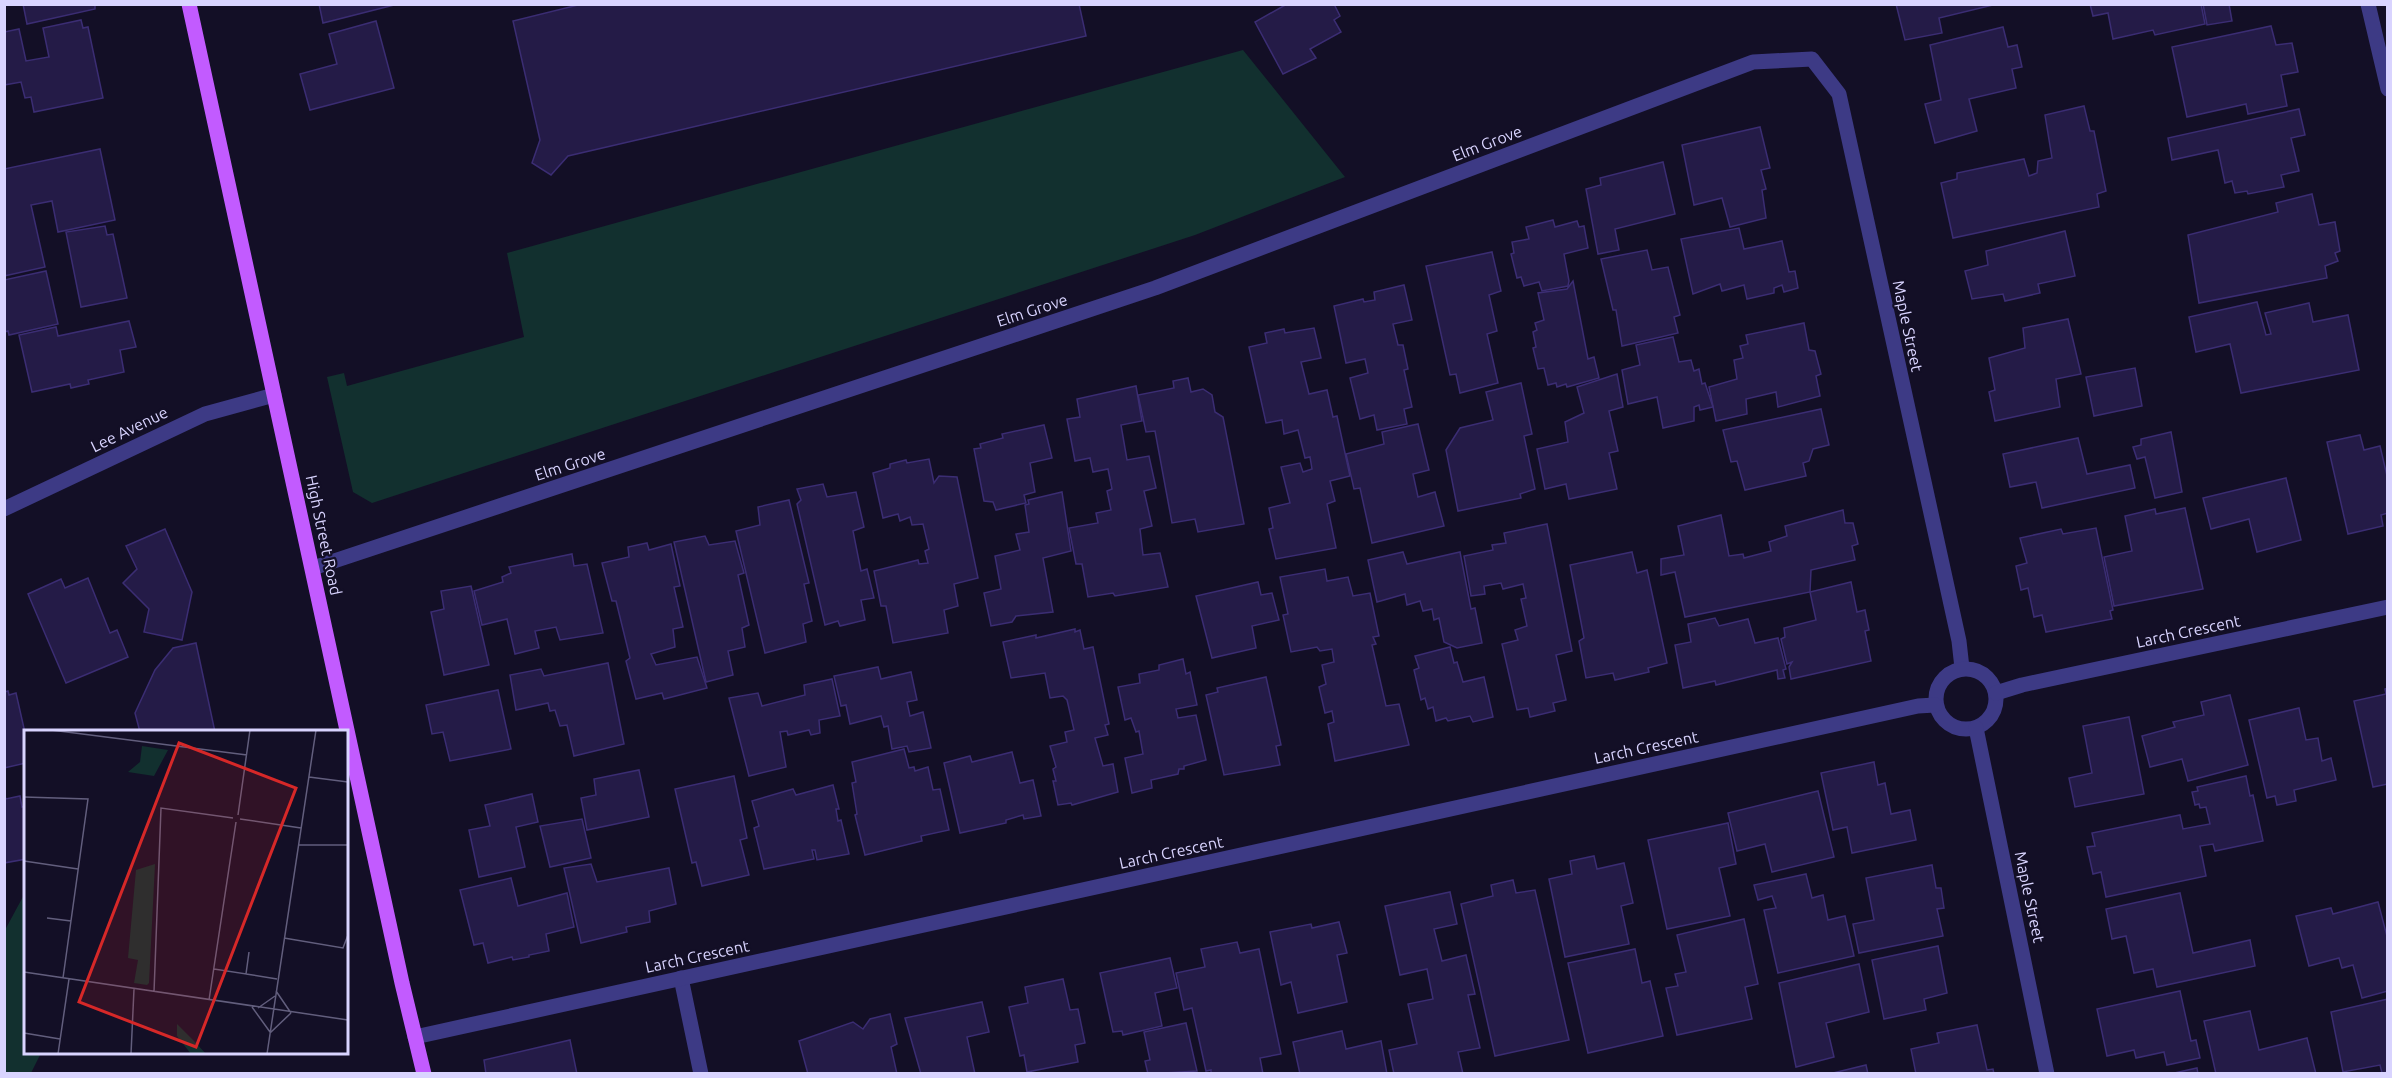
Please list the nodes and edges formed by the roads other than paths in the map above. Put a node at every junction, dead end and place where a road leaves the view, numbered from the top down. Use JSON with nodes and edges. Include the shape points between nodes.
{"nodes":[{"id":1,"x":189,"y":4,"type":"edge"},
{"id":2,"x":2368,"y":4,"type":"edge"},
{"id":3,"x":1753,"y":62,"type":"joint"},
{"id":4,"x":2388,"y":89,"type":"edge"},
{"id":5,"x":274,"y":395,"type":"junction"},
{"id":6,"x":4,"y":509,"type":"edge"},
{"id":7,"x":313,"y":568,"type":"junction"},
{"id":8,"x":2388,"y":607,"type":"edge"},
{"id":9,"x":1962,"y":668,"type":"junction"},
{"id":10,"x":1996,"y":693,"type":"junction"},
{"id":11,"x":1935,"y":705,"type":"junction"},
{"id":12,"x":1976,"y":728,"type":"junction"},
{"id":13,"x":681,"y":978,"type":"junction"},
{"id":14,"x":415,"y":1037,"type":"junction"},
{"id":15,"x":424,"y":1074,"type":"edge"},
{"id":16,"x":701,"y":1074,"type":"edge"},
{"id":17,"x":2047,"y":1074,"type":"edge"}],
"edges":[{"from":1,"to":5,"type":"main road","name":"High Street Road"},
{"from":2,"to":4,"type":"street"},
{"from":3,"to":7,"type":"street","name":"Elm Grove","via":[[1155,288]]},
{"from":3,"to":9,"type":"street","name":"Maple Street","via":[[1812,59],[1839,94]]},
{"from":5,"to":6,"type":"street","name":"Lee Avenue","via":[[205,414]]},
{"from":5,"to":7,"type":"main road","name":"High Street Road"},
{"from":7,"to":14,"type":"main road","name":"High Street Road"},
{"from":8,"to":10,"type":"street","name":"Larch Crescent"},
{"from":9,"to":10,"type":"street","via":[[1983,673]]},
{"from":9,"to":11,"type":"street","via":[[1941,681]]},
{"from":10,"to":12,"type":"street","via":[[1995,711]]},
{"from":11,"to":12,"type":"street","via":[[1947,723]]},
{"from":11,"to":13,"type":"street","name":"Larch Crescent"},
{"from":12,"to":17,"type":"street","name":"Maple Street"},
{"from":13,"to":14,"type":"street","name":"Larch Crescent"},
{"from":13,"to":16,"type":"street"},
{"from":14,"to":15,"type":"main road","name":"High Street Road"}]}
